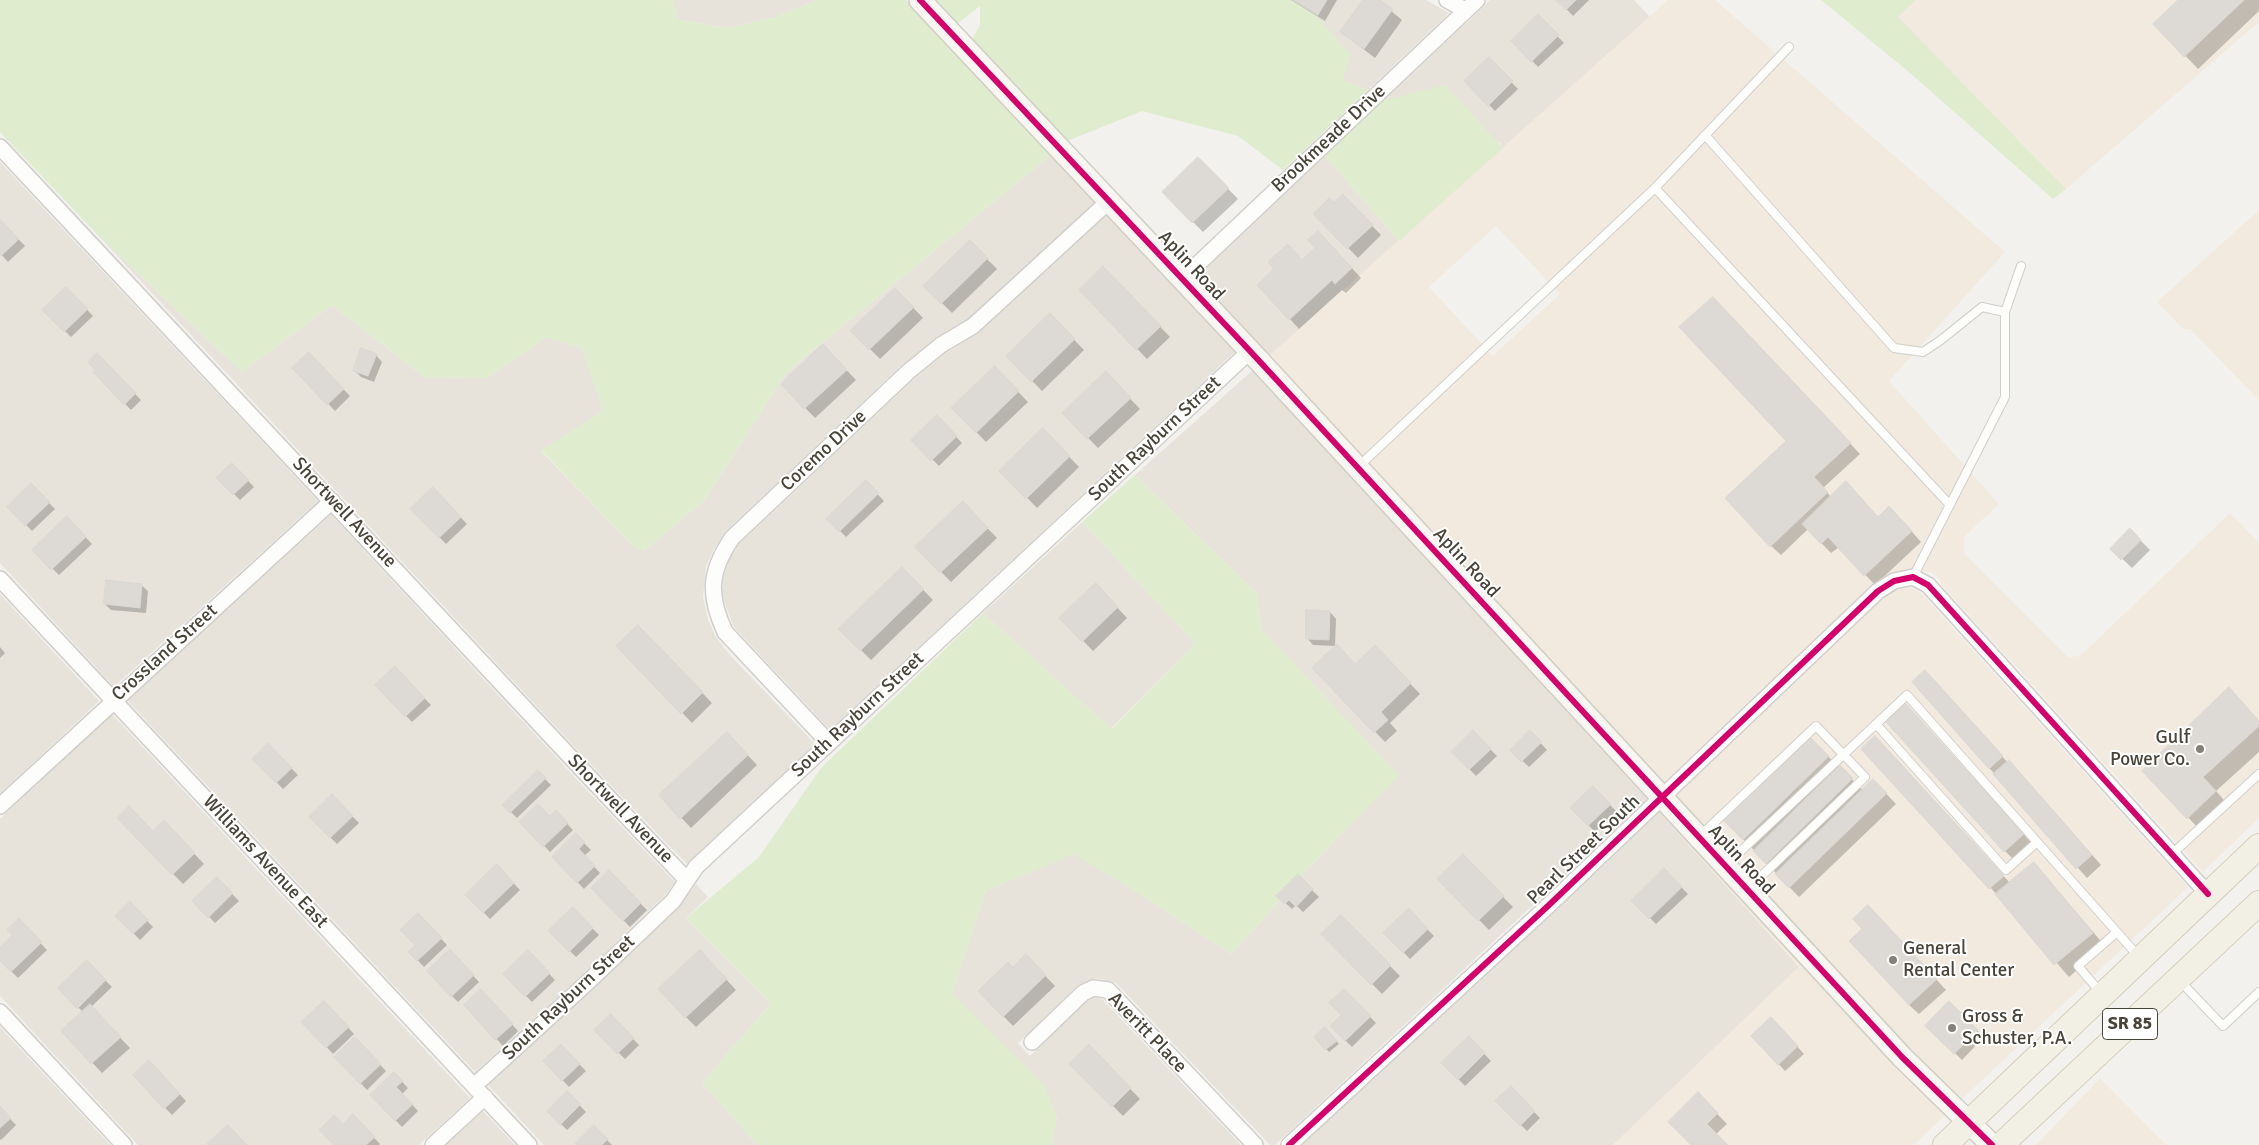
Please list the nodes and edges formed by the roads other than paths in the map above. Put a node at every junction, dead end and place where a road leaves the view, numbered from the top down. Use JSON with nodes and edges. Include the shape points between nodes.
{"nodes":[{"id":1,"x":920,"y":0,"type":"edge"},
{"id":2,"x":1447,"y":0,"type":"edge"},
{"id":3,"x":1477,"y":0,"type":"edge"},
{"id":4,"x":1465,"y":10,"type":"junction"},
{"id":5,"x":1789,"y":46,"type":"dead end"},
{"id":6,"x":1704,"y":135,"type":"junction"},
{"id":7,"x":0,"y":147,"type":"edge"},
{"id":8,"x":1655,"y":188,"type":"junction"},
{"id":9,"x":1109,"y":201,"type":"junction"},
{"id":10,"x":2021,"y":266,"type":"dead end"},
{"id":11,"x":1182,"y":279,"type":"junction"},
{"id":12,"x":2005,"y":312,"type":"junction"},
{"id":13,"x":1250,"y":351,"type":"junction"},
{"id":14,"x":1358,"y":467,"type":"junction"},
{"id":15,"x":332,"y":501,"type":"junction"},
{"id":16,"x":1950,"y":505,"type":"junction"},
{"id":17,"x":1913,"y":577,"type":"junction"},
{"id":18,"x":0,"y":579,"type":"edge"},
{"id":19,"x":113,"y":701,"type":"junction"},
{"id":20,"x":1876,"y":724,"type":"junction"},
{"id":21,"x":829,"y":743,"type":"junction"},
{"id":22,"x":1844,"y":755,"type":"junction"},
{"id":23,"x":2259,"y":774,"type":"edge"},
{"id":24,"x":1662,"y":797,"type":"junction"},
{"id":25,"x":0,"y":806,"type":"edge"},
{"id":26,"x":1699,"y":837,"type":"junction"},
{"id":27,"x":2037,"y":842,"type":"junction"},
{"id":28,"x":2259,"y":846,"type":"edge"},
{"id":29,"x":2172,"y":854,"type":"junction"},
{"id":30,"x":1726,"y":866,"type":"junction"},
{"id":31,"x":687,"y":880,"type":"junction"},
{"id":32,"x":1748,"y":889,"type":"junction"},
{"id":33,"x":2208,"y":894,"type":"junction"},
{"id":34,"x":2259,"y":903,"type":"edge"},
{"id":35,"x":2117,"y":932,"type":"junction"},
{"id":36,"x":2140,"y":959,"type":"junction"},
{"id":37,"x":2179,"y":979,"type":"junction"},
{"id":38,"x":2259,"y":992,"type":"edge"},
{"id":39,"x":2102,"y":995,"type":"junction"},
{"id":40,"x":0,"y":1012,"type":"edge"},
{"id":41,"x":1032,"y":1042,"type":"dead end"},
{"id":42,"x":474,"y":1086,"type":"junction"},
{"id":43,"x":485,"y":1097,"type":"junction"},
{"id":44,"x":1969,"y":1122,"type":"junction"},
{"id":45,"x":124,"y":1145,"type":"edge"},
{"id":46,"x":433,"y":1145,"type":"edge"},
{"id":47,"x":529,"y":1145,"type":"edge"},
{"id":48,"x":1255,"y":1145,"type":"edge"},
{"id":49,"x":1289,"y":1145,"type":"edge"},
{"id":50,"x":1945,"y":1145,"type":"edge"},
{"id":51,"x":1992,"y":1145,"type":"edge"},
{"id":52,"x":2001,"y":1145,"type":"edge"}],
"edges":[{"from":1,"to":9,"type":"street","name":"Aplin Road"},
{"from":2,"to":4,"type":"street"},
{"from":3,"to":4,"type":"street","name":"Brookmeade Drive"},
{"from":4,"to":11,"type":"street","name":"Brookmeade Drive"},
{"from":5,"to":6,"type":"lane"},
{"from":6,"to":8,"type":"lane"},
{"from":6,"to":12,"type":"lane","via":[[1894,348],[1924,352],[1982,307]]},
{"from":7,"to":15,"type":"street","name":"Shortwell Avenue"},
{"from":8,"to":14,"type":"lane"},
{"from":8,"to":16,"type":"lane"},
{"from":9,"to":11,"type":"street","name":"Aplin Road"},
{"from":9,"to":21,"type":"street","name":"Coremo Drive","via":[[973,326],[941,345],[909,371],[732,538],[721,553],[712,596],[724,632]]},
{"from":10,"to":12,"type":"lane"},
{"from":11,"to":13,"type":"street","name":"Aplin Road"},
{"from":12,"to":16,"type":"lane","via":[[2004,397]]},
{"from":13,"to":14,"type":"street","name":"Aplin Road"},
{"from":13,"to":21,"type":"street","name":"South Rayburn Street"},
{"from":14,"to":24,"type":"street","name":"Aplin Road"},
{"from":15,"to":19,"type":"street","name":"Crossland Street"},
{"from":15,"to":31,"type":"street","name":"Shortwell Avenue"},
{"from":16,"to":17,"type":"lane"},
{"from":17,"to":24,"type":"street","name":"Pearl Street South","via":[[1894,581],[1878,591]]},
{"from":17,"to":29,"type":"street","via":[[1928,585]]},
{"from":18,"to":19,"type":"street","name":"Williams Avenue East"},
{"from":19,"to":25,"type":"street","name":"Crossland Street"},
{"from":19,"to":42,"type":"street","name":"Williams Avenue East"},
{"from":20,"to":22,"type":"lane"},
{"from":20,"to":27,"type":"lane","via":[[2006,870]]},
{"from":20,"to":27,"type":"lane","via":[[1907,695]]},
{"from":21,"to":31,"type":"street","name":"South Rayburn Street","via":[[696,867]]},
{"from":22,"to":26,"type":"lane","via":[[1816,726]]},
{"from":22,"to":30,"type":"lane"},
{"from":22,"to":32,"type":"lane","via":[[1865,777]]},
{"from":23,"to":29,"type":"lane"},
{"from":24,"to":26,"type":"street","name":"Aplin Road"},
{"from":24,"to":49,"type":"street","name":"Pearl Street South"},
{"from":26,"to":30,"type":"street","name":"Aplin Road"},
{"from":27,"to":35,"type":"lane"},
{"from":28,"to":33,"type":"main road","number":"SR 85"},
{"from":29,"to":33,"type":"street"},
{"from":30,"to":32,"type":"street","name":"Aplin Road"},
{"from":31,"to":42,"type":"street","name":"South Rayburn Street","via":[[666,907]]},
{"from":32,"to":44,"type":"street","name":"Aplin Road","via":[[1902,1056]]},
{"from":33,"to":36,"type":"main road","number":"SR 85"},
{"from":34,"to":37,"type":"main road","number":"SR 85"},
{"from":35,"to":36,"type":"lane"},
{"from":35,"to":39,"type":"lane","via":[[2078,966]]},
{"from":36,"to":39,"type":"main road","number":"SR 85"},
{"from":37,"to":38,"type":"lane","via":[[2224,1026]]},
{"from":37,"to":52,"type":"main road","number":"SR 85"},
{"from":39,"to":44,"type":"main road","number":"SR 85"},
{"from":40,"to":45,"type":"street"},
{"from":41,"to":48,"type":"street","name":"Averitt Place","via":[[1083,993],[1093,988],[1108,990]]},
{"from":42,"to":43,"type":"street","name":"Williams Avenue East"},
{"from":43,"to":46,"type":"street"},
{"from":43,"to":47,"type":"street","name":"Williams Avenue East"},
{"from":44,"to":50,"type":"main road","number":"SR 85"},
{"from":44,"to":51,"type":"street","name":"Aplin Road"}]}
